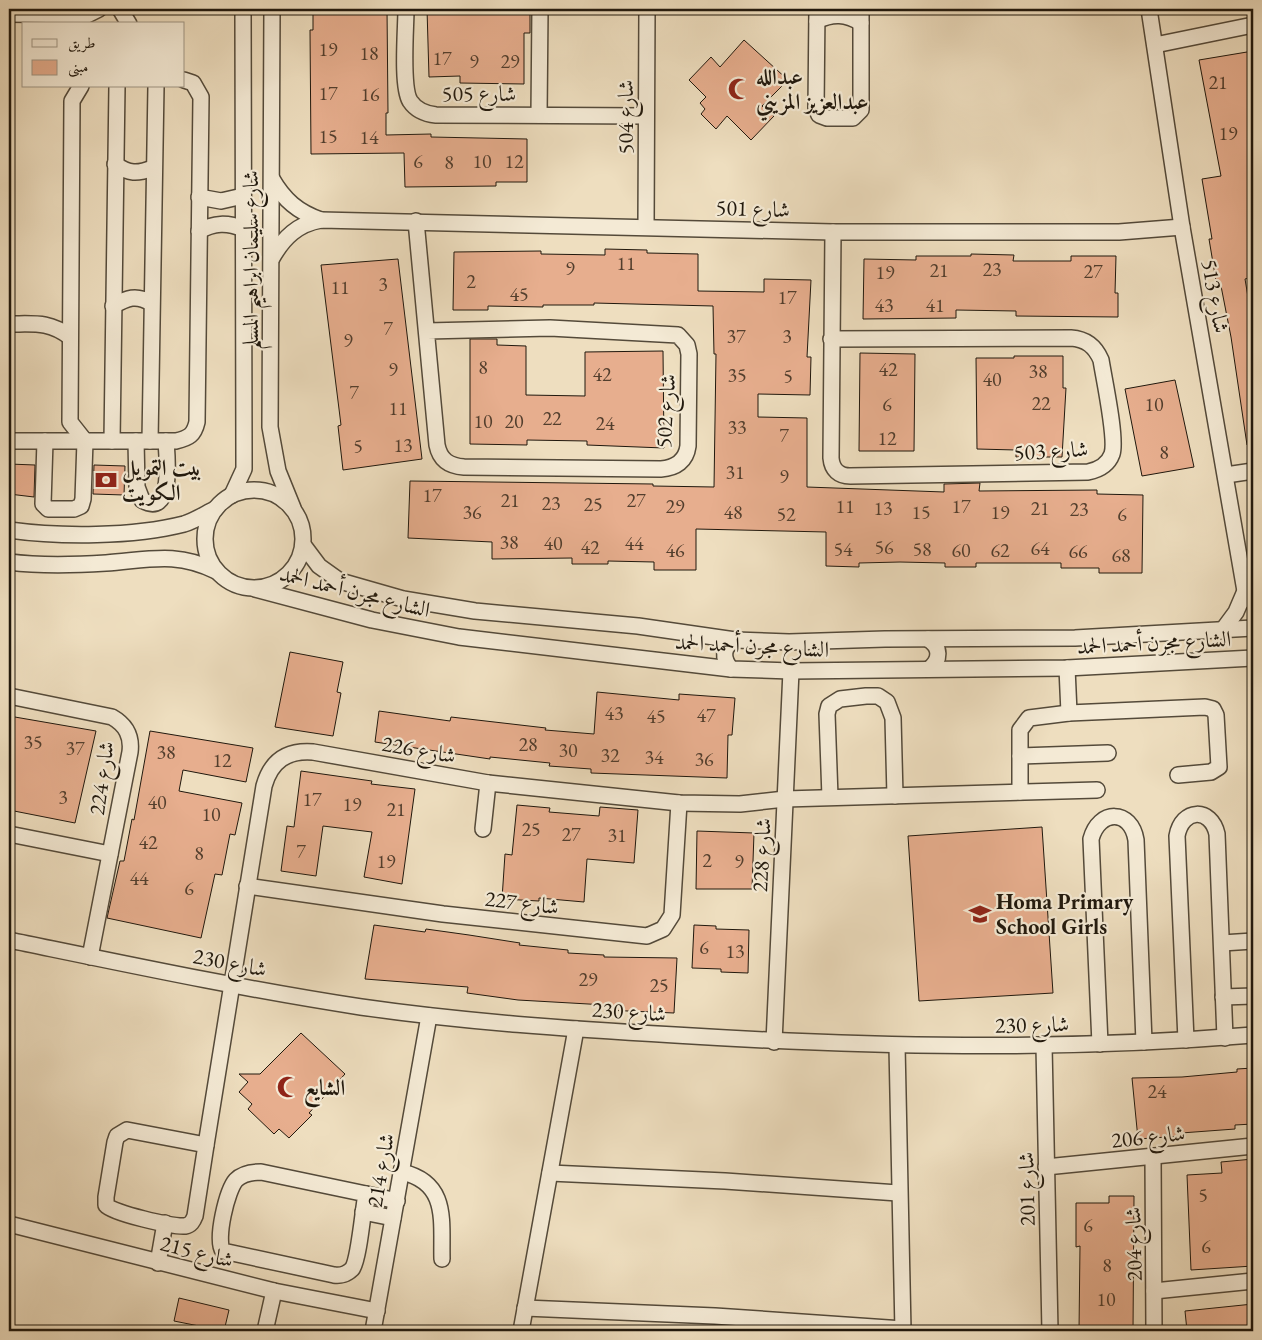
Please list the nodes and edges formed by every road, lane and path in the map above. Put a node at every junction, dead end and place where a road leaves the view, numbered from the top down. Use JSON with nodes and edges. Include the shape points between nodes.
{"nodes":[{"id":1,"x":100,"y":9,"type":"edge"},
{"id":2,"x":120,"y":9,"type":"edge"},
{"id":3,"x":272,"y":9,"type":"edge"},
{"id":4,"x":406,"y":9,"type":"edge"},
{"id":5,"x":540,"y":9,"type":"edge"},
{"id":6,"x":647,"y":9,"type":"edge"},
{"id":7,"x":1149,"y":9,"type":"edge"},
{"id":8,"x":241,"y":11,"type":"edge"},
{"id":9,"x":9,"y":14,"type":"edge"},
{"id":10,"x":817,"y":15,"type":"edge"},
{"id":11,"x":861,"y":16,"type":"edge"},
{"id":12,"x":128,"y":22,"type":"edge"},
{"id":13,"x":1253,"y":25,"type":"edge"},
{"id":14,"x":1155,"y":45,"type":"junction"},
{"id":15,"x":185,"y":80,"type":"edge"},
{"id":16,"x":79,"y":88,"type":"edge"},
{"id":17,"x":117,"y":88,"type":"edge"},
{"id":18,"x":156,"y":88,"type":"edge"},
{"id":19,"x":540,"y":115,"type":"junction"},
{"id":20,"x":646,"y":116,"type":"junction"},
{"id":21,"x":115,"y":164,"type":"junction"},
{"id":22,"x":153,"y":168,"type":"junction"},
{"id":23,"x":272,"y":179,"type":"junction"},
{"id":24,"x":243,"y":196,"type":"junction"},
{"id":25,"x":199,"y":197,"type":"junction"},
{"id":26,"x":321,"y":220,"type":"junction"},
{"id":27,"x":416,"y":221,"type":"junction"},
{"id":28,"x":646,"y":226,"type":"junction"},
{"id":29,"x":1182,"y":227,"type":"junction"},
{"id":30,"x":243,"y":229,"type":"junction"},
{"id":31,"x":198,"y":231,"type":"junction"},
{"id":32,"x":833,"y":232,"type":"junction"},
{"id":33,"x":272,"y":258,"type":"junction"},
{"id":34,"x":151,"y":303,"type":"junction"},
{"id":35,"x":114,"y":306,"type":"junction"},
{"id":36,"x":9,"y":324,"type":"edge"},
{"id":37,"x":427,"y":331,"type":"junction"},
{"id":38,"x":70,"y":337,"type":"junction"},
{"id":39,"x":832,"y":339,"type":"junction"},
{"id":40,"x":70,"y":422,"type":"junction"},
{"id":41,"x":9,"y":441,"type":"edge"},
{"id":42,"x":50,"y":441,"type":"junction"},
{"id":43,"x":85,"y":441,"type":"junction"},
{"id":44,"x":112,"y":441,"type":"junction"},
{"id":45,"x":143,"y":441,"type":"junction"},
{"id":46,"x":166,"y":441,"type":"junction"},
{"id":47,"x":1253,"y":471,"type":"edge"},
{"id":48,"x":1226,"y":475,"type":"junction"},
{"id":49,"x":232,"y":495,"type":"junction"},
{"id":50,"x":293,"y":508,"type":"junction"},
{"id":51,"x":214,"y":509,"type":"junction"},
{"id":52,"x":9,"y":530,"type":"edge"},
{"id":53,"x":304,"y":546,"type":"junction"},
{"id":54,"x":9,"y":562,"type":"edge"},
{"id":55,"x":216,"y":571,"type":"junction"},
{"id":56,"x":255,"y":589,"type":"junction"},
{"id":57,"x":1249,"y":597,"type":"edge"},
{"id":58,"x":1253,"y":628,"type":"edge"},
{"id":59,"x":1222,"y":631,"type":"junction"},
{"id":60,"x":928,"y":639,"type":"junction"},
{"id":61,"x":735,"y":640,"type":"junction"},
{"id":62,"x":1253,"y":658,"type":"edge"},
{"id":63,"x":1067,"y":668,"type":"junction"},
{"id":64,"x":731,"y":669,"type":"junction"},
{"id":65,"x":928,"y":669,"type":"junction"},
{"id":66,"x":791,"y":671,"type":"junction"},
{"id":67,"x":9,"y":696,"type":"edge"},
{"id":68,"x":1069,"y":713,"type":"junction"},
{"id":69,"x":1108,"y":753,"type":"dead end"},
{"id":70,"x":1020,"y":756,"type":"junction"},
{"id":71,"x":1178,"y":775,"type":"dead end"},
{"id":72,"x":488,"y":783,"type":"junction"},
{"id":73,"x":1096,"y":790,"type":"dead end"},
{"id":74,"x":1020,"y":792,"type":"junction"},
{"id":75,"x":895,"y":796,"type":"junction"},
{"id":76,"x":830,"y":797,"type":"junction"},
{"id":77,"x":785,"y":799,"type":"junction"},
{"id":78,"x":679,"y":803,"type":"junction"},
{"id":79,"x":483,"y":829,"type":"dead end"},
{"id":80,"x":9,"y":834,"type":"edge"},
{"id":81,"x":110,"y":854,"type":"junction"},
{"id":82,"x":247,"y":886,"type":"junction"},
{"id":83,"x":9,"y":940,"type":"edge"},
{"id":84,"x":1253,"y":941,"type":"edge"},
{"id":85,"x":1222,"y":943,"type":"junction"},
{"id":86,"x":90,"y":957,"type":"junction"},
{"id":87,"x":231,"y":984,"type":"junction"},
{"id":88,"x":1253,"y":996,"type":"edge"},
{"id":89,"x":1223,"y":998,"type":"junction"},
{"id":90,"x":429,"y":1016,"type":"junction"},
{"id":91,"x":576,"y":1029,"type":"junction"},
{"id":92,"x":1253,"y":1035,"type":"edge"},
{"id":93,"x":1225,"y":1038,"type":"junction"},
{"id":94,"x":1186,"y":1040,"type":"junction"},
{"id":95,"x":774,"y":1042,"type":"junction"},
{"id":96,"x":1144,"y":1042,"type":"junction"},
{"id":97,"x":1100,"y":1044,"type":"junction"},
{"id":98,"x":897,"y":1046,"type":"junction"},
{"id":99,"x":1044,"y":1046,"type":"junction"},
{"id":100,"x":206,"y":1145,"type":"junction"},
{"id":101,"x":1253,"y":1146,"type":"edge"},
{"id":102,"x":1153,"y":1157,"type":"junction"},
{"id":103,"x":1046,"y":1167,"type":"junction"},
{"id":104,"x":402,"y":1172,"type":"junction"},
{"id":105,"x":550,"y":1173,"type":"junction"},
{"id":106,"x":898,"y":1193,"type":"junction"},
{"id":107,"x":366,"y":1194,"type":"junction"},
{"id":108,"x":396,"y":1201,"type":"junction"},
{"id":109,"x":363,"y":1212,"type":"junction"},
{"id":110,"x":393,"y":1218,"type":"junction"},
{"id":111,"x":166,"y":1223,"type":"junction"},
{"id":112,"x":9,"y":1224,"type":"edge"},
{"id":113,"x":442,"y":1260,"type":"dead end"},
{"id":114,"x":158,"y":1263,"type":"junction"},
{"id":115,"x":1253,"y":1281,"type":"edge"},
{"id":116,"x":274,"y":1291,"type":"junction"},
{"id":117,"x":1154,"y":1291,"type":"junction"},
{"id":118,"x":525,"y":1308,"type":"junction"},
{"id":119,"x":377,"y":1311,"type":"junction"},
{"id":120,"x":903,"y":1330,"type":"edge"},
{"id":121,"x":265,"y":1331,"type":"edge"},
{"id":122,"x":373,"y":1331,"type":"edge"},
{"id":123,"x":521,"y":1331,"type":"edge"},
{"id":124,"x":1050,"y":1331,"type":"edge"},
{"id":125,"x":1154,"y":1331,"type":"edge"}],
"edges":[{"from":1,"to":9,"type":"street","via":[[87,14]]},
{"from":2,"to":12,"type":"street"},
{"from":3,"to":23,"type":"street","name":"شارع سليمان ابراهيم المسلم"},
{"from":4,"to":19,"type":"street","name":"شارع 505","via":[[405,86],[415,107],[436,115]]},
{"from":5,"to":19,"type":"street"},
{"from":6,"to":20,"type":"street","name":"شارع 504"},
{"from":7,"to":14,"type":"street","name":"شارع 513"},
{"from":8,"to":24,"type":"street","name":"شارع سليمان ابراهيم المسلم"},
{"from":10,"to":11,"type":"street"},
{"from":10,"to":11,"type":"street","via":[[816,108],[819,115],[827,118],[853,118],[861,110]]},
{"from":13,"to":14,"type":"street"},
{"from":14,"to":29,"type":"street","name":"شارع 513"},
{"from":15,"to":25,"type":"street","via":[[193,83],[201,98]]},
{"from":16,"to":38,"type":"street","via":[[72,101]]},
{"from":17,"to":21,"type":"street"},
{"from":18,"to":22,"type":"street"},
{"from":19,"to":20,"type":"street","name":"شارع 505"},
{"from":20,"to":28,"type":"street","name":"شارع 504"},
{"from":21,"to":22,"type":"street","via":[[133,173]]},
{"from":21,"to":35,"type":"street"},
{"from":22,"to":34,"type":"street"},
{"from":23,"to":26,"type":"street","name":"شارع 501","via":[[294,207]]},
{"from":23,"to":33,"type":"street","name":"شارع سليمان ابراهيم المسلم"},
{"from":24,"to":25,"type":"street","via":[[221,201]]},
{"from":24,"to":30,"type":"street","name":"شارع سليمان ابراهيم المسلم"},
{"from":25,"to":31,"type":"street"},
{"from":26,"to":27,"type":"street","name":"شارع 501"},
{"from":26,"to":33,"type":"street","name":"شارع 501","via":[[294,230]]},
{"from":27,"to":28,"type":"street","name":"شارع 501"},
{"from":27,"to":37,"type":"street","name":"شارع 502"},
{"from":28,"to":32,"type":"street","name":"شارع 501"},
{"from":29,"to":32,"type":"street","name":"شارع 501","via":[[1119,232]]},
{"from":29,"to":48,"type":"street","name":"شارع 513"},
{"from":30,"to":31,"type":"street","via":[[216,224]]},
{"from":30,"to":49,"type":"street","name":"شارع سليمان ابراهيم المسلم","via":[[244,463]]},
{"from":31,"to":46,"type":"street","via":[[197,422],[195,432],[187,439]]},
{"from":32,"to":39,"type":"street","name":"شارع 503"},
{"from":33,"to":50,"type":"street","name":"شارع سليمان ابراهيم المسلم","via":[[270,427],[278,471]]},
{"from":34,"to":35,"type":"street","via":[[144,298],[132,297]]},
{"from":34,"to":45,"type":"street"},
{"from":35,"to":44,"type":"street"},
{"from":36,"to":38,"type":"street","via":[[46,324]]},
{"from":37,"to":37,"type":"street","name":"شارع 502","via":[[437,445],[441,456],[449,463],[464,467],[661,469],[674,467],[684,458],[688,446],[689,354],[687,345],[678,335],[550,328]]},
{"from":38,"to":40,"type":"street"},
{"from":39,"to":39,"type":"street","name":"شارع 503","via":[[830,458],[832,467],[840,474],[1088,472],[1102,467],[1112,455],[1113,440],[1101,360],[1085,341],[1071,338]]},
{"from":40,"to":42,"type":"street"},
{"from":40,"to":43,"type":"street"},
{"from":41,"to":42,"type":"street"},
{"from":42,"to":43,"type":"street"},
{"from":42,"to":43,"type":"street","via":[[42,497],[48,509],[80,506]]},
{"from":43,"to":44,"type":"street"},
{"from":44,"to":45,"type":"street"},
{"from":45,"to":46,"type":"street"},
{"from":45,"to":46,"type":"street","via":[[138,492],[142,500],[151,503],[160,500],[166,490]]},
{"from":47,"to":48,"type":"street"},
{"from":48,"to":57,"type":"street","name":"شارع 513"},
{"from":49,"to":50,"type":"street","via":[[248,490],[265,490],[280,496]]},
{"from":49,"to":51,"type":"street"},
{"from":50,"to":53,"type":"street","via":[[304,532]]},
{"from":51,"to":52,"type":"street","via":[[185,524],[139,531],[38,534]]},
{"from":51,"to":55,"type":"street","via":[[204,540]]},
{"from":53,"to":56,"type":"street","via":[[300,560],[282,581]]},
{"from":53,"to":61,"type":"street","name":"الشارع مجرن أحمد الحمد","via":[[319,566],[340,581],[403,599],[475,611],[638,626]]},
{"from":54,"to":55,"type":"street","via":[[77,565],[166,557],[192,561]]},
{"from":55,"to":56,"type":"street","via":[[240,587]]},
{"from":56,"to":64,"type":"street","name":"الشارع مجرن أحمد الحمد","via":[[372,620],[459,637]]},
{"from":57,"to":59,"type":"street","name":"شارع 513"},
{"from":58,"to":59,"type":"street","name":"الشارع مجرن أحمد الحمد"},
{"from":59,"to":60,"type":"street","name":"الشارع مجرن أحمد الحمد","via":[[1075,638]]},
{"from":60,"to":61,"type":"street","name":"الشارع مجرن أحمد الحمد"},
{"from":60,"to":65,"type":"street","via":[[939,654],[938,660]]},
{"from":61,"to":64,"type":"street","via":[[725,653]]},
{"from":62,"to":63,"type":"street","name":"الشارع مجرن أحمد الحمد"},
{"from":63,"to":65,"type":"street","name":"الشارع مجرن أحمد الحمد"},
{"from":63,"to":68,"type":"street"},
{"from":64,"to":66,"type":"street","name":"الشارع مجرن أحمد الحمد"},
{"from":65,"to":66,"type":"street","name":"الشارع مجرن أحمد الحمد"},
{"from":66,"to":77,"type":"street","name":"شارع 228"},
{"from":67,"to":81,"type":"street","name":"شارع 224","via":[[104,715],[120,721],[126,728],[130,752]]},
{"from":68,"to":70,"type":"street","via":[[1029,718],[1020,730]]},
{"from":68,"to":71,"type":"street","via":[[1213,709],[1219,767],[1211,772]]},
{"from":69,"to":70,"type":"street"},
{"from":70,"to":74,"type":"street"},
{"from":72,"to":78,"type":"street","name":"شارع 226"},
{"from":72,"to":79,"type":"street"},
{"from":72,"to":82,"type":"street","name":"شارع 226","via":[[313,752],[284,756],[271,768],[267,777]]},
{"from":73,"to":74,"type":"street","name":"شارع 226"},
{"from":74,"to":75,"type":"street","name":"شارع 226"},
{"from":75,"to":76,"type":"street","name":"شارع 226"},
{"from":75,"to":76,"type":"street","via":[[892,712],[883,698],[872,696],[840,699],[829,706]]},
{"from":76,"to":77,"type":"street","name":"شارع 226"},
{"from":77,"to":78,"type":"street","name":"شارع 226","via":[[740,804]]},
{"from":77,"to":95,"type":"street","name":"شارع 228"},
{"from":78,"to":82,"type":"street","name":"شارع 227","via":[[672,915],[662,929],[647,936],[442,914]]},
{"from":80,"to":81,"type":"street"},
{"from":81,"to":86,"type":"street","name":"شارع 224"},
{"from":82,"to":87,"type":"street","name":"شارع 226"},
{"from":83,"to":86,"type":"street","name":"شارع 230"},
{"from":84,"to":85,"type":"street"},
{"from":85,"to":89,"type":"street"},
{"from":85,"to":94,"type":"street","via":[[1218,834],[1209,818],[1201,814],[1192,815],[1179,826],[1177,836]]},
{"from":86,"to":87,"type":"street","name":"شارع 230"},
{"from":87,"to":90,"type":"street","name":"شارع 230"},
{"from":87,"to":100,"type":"street","name":"شارع 226"},
{"from":88,"to":89,"type":"street"},
{"from":89,"to":93,"type":"street"},
{"from":90,"to":91,"type":"street","name":"شارع 230"},
{"from":90,"to":104,"type":"street","name":"شارع 214"},
{"from":91,"to":95,"type":"street","name":"شارع 230"},
{"from":91,"to":105,"type":"street"},
{"from":92,"to":93,"type":"street","name":"شارع 230"},
{"from":93,"to":94,"type":"street","name":"شارع 230"},
{"from":94,"to":96,"type":"street","name":"شارع 230"},
{"from":95,"to":98,"type":"street","name":"شارع 230"},
{"from":96,"to":97,"type":"street","name":"شارع 230"},
{"from":96,"to":97,"type":"street","via":[[1136,840],[1128,822],[1119,817],[1109,817],[1100,821],[1091,839]]},
{"from":97,"to":99,"type":"street","name":"شارع 230"},
{"from":98,"to":99,"type":"street","name":"شارع 230"},
{"from":98,"to":106,"type":"street"},
{"from":99,"to":103,"type":"street","name":"شارع 201"},
{"from":100,"to":111,"type":"street","name":"شارع 226","via":[[194,1220],[184,1226]]},
{"from":100,"to":111,"type":"street","name":"شارع 226","via":[[133,1130],[117,1136],[106,1205],[116,1212]]},
{"from":101,"to":102,"type":"street","name":"شارع 206"},
{"from":102,"to":103,"type":"street","name":"شارع 206"},
{"from":102,"to":117,"type":"street","name":"شارع 204"},
{"from":103,"to":124,"type":"street","name":"شارع 201"},
{"from":104,"to":108,"type":"street","name":"شارع 214"},
{"from":104,"to":113,"type":"street","via":[[422,1179],[436,1194],[441,1214]]},
{"from":105,"to":106,"type":"street"},
{"from":105,"to":118,"type":"street"},
{"from":106,"to":120,"type":"street"},
{"from":107,"to":108,"type":"street"},
{"from":107,"to":109,"type":"street"},
{"from":107,"to":109,"type":"street","via":[[262,1172],[248,1173],[236,1181],[229,1192],[220,1245],[229,1254],[342,1275],[354,1264]]},
{"from":108,"to":110,"type":"street","name":"شارع 214"},
{"from":109,"to":110,"type":"street"},
{"from":110,"to":119,"type":"street","name":"شارع 214"},
{"from":111,"to":114,"type":"street"},
{"from":112,"to":114,"type":"street","name":"شارع 215"},
{"from":114,"to":116,"type":"street","name":"شارع 215"},
{"from":115,"to":117,"type":"street"},
{"from":116,"to":119,"type":"street","name":"شارع 215"},
{"from":116,"to":121,"type":"street"},
{"from":117,"to":125,"type":"street","name":"شارع 204"},
{"from":118,"to":120,"type":"street","via":[[715,1316]]},
{"from":118,"to":123,"type":"street"},
{"from":119,"to":122,"type":"street","name":"شارع 214"}]}
